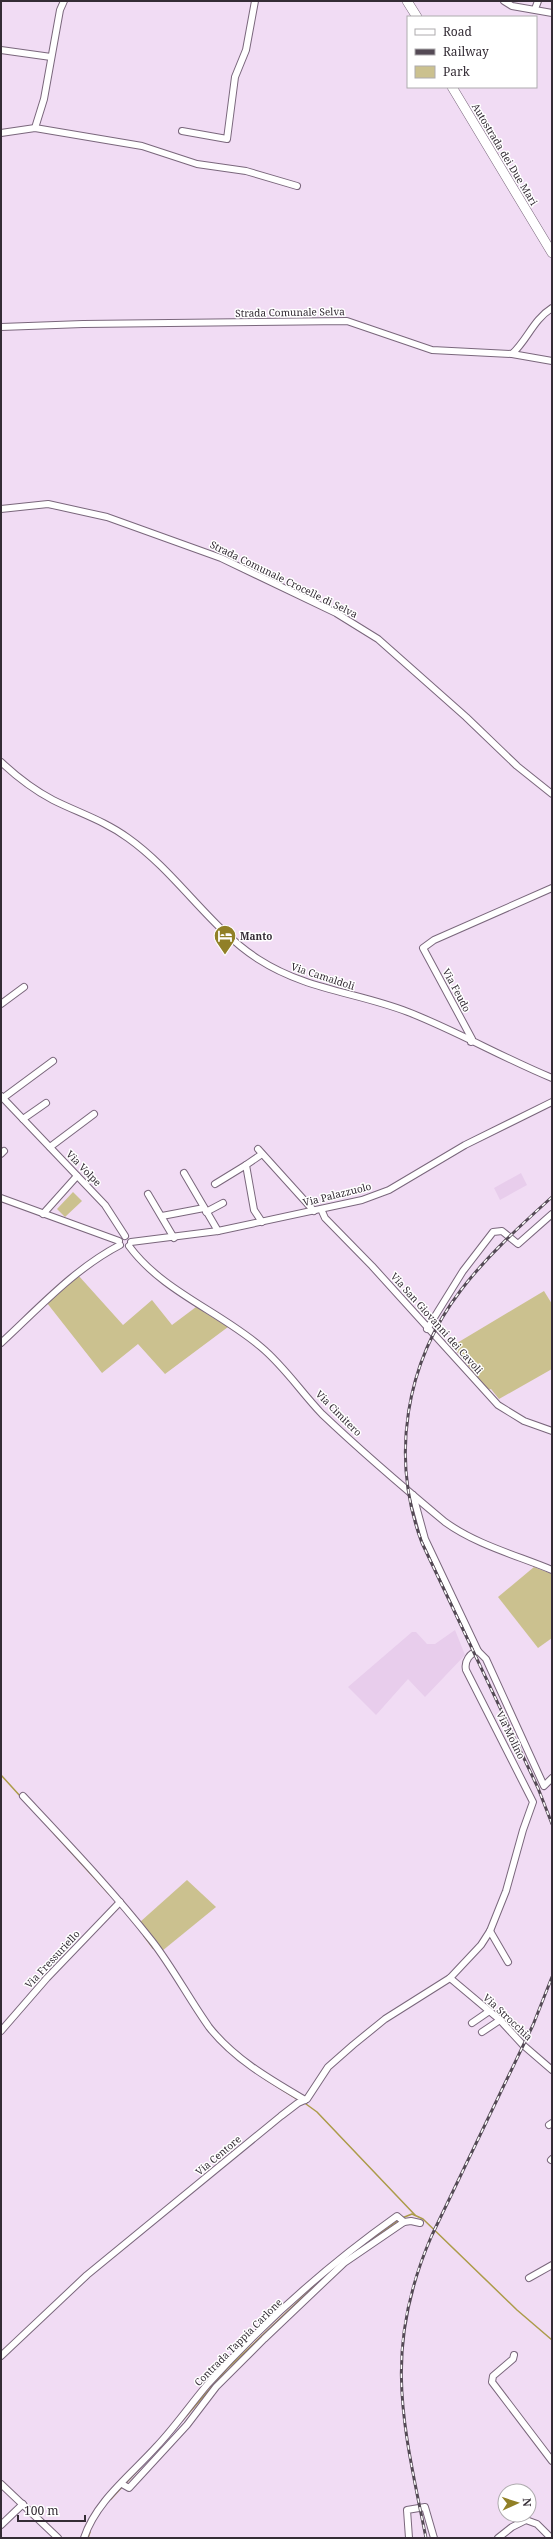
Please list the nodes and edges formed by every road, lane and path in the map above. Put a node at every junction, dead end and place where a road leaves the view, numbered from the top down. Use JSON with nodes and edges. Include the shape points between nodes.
{"nodes":[{"id":1,"x":64,"y":1,"type":"edge"},
{"id":2,"x":255,"y":1,"type":"edge"},
{"id":3,"x":400,"y":1,"type":"edge"},
{"id":4,"x":407,"y":1,"type":"edge"},
{"id":5,"x":538,"y":1,"type":"edge"},
{"id":6,"x":506,"y":3,"type":"edge"},
{"id":7,"x":535,"y":9,"type":"junction"},
{"id":8,"x":552,"y":13,"type":"edge"},
{"id":9,"x":409,"y":16,"type":"edge"},
{"id":10,"x":416,"y":16,"type":"edge"},
{"id":11,"x":1,"y":50,"type":"edge"},
{"id":12,"x":51,"y":57,"type":"junction"},
{"id":13,"x":453,"y":88,"type":"edge"},
{"id":14,"x":460,"y":88,"type":"edge"},
{"id":15,"x":35,"y":128,"type":"junction"},
{"id":16,"x":182,"y":131,"type":"dead end"},
{"id":17,"x":1,"y":133,"type":"edge"},
{"id":18,"x":297,"y":186,"type":"dead end"},
{"id":19,"x":552,"y":241,"type":"edge"},
{"id":20,"x":552,"y":253,"type":"edge"},
{"id":21,"x":552,"y":308,"type":"edge"},
{"id":22,"x":1,"y":327,"type":"edge"},
{"id":23,"x":512,"y":354,"type":"junction"},
{"id":24,"x":552,"y":361,"type":"edge"},
{"id":25,"x":1,"y":509,"type":"edge"},
{"id":26,"x":1,"y":762,"type":"edge"},
{"id":27,"x":552,"y":794,"type":"edge"},
{"id":28,"x":552,"y":888,"type":"edge"},
{"id":29,"x":24,"y":987,"type":"dead end"},
{"id":30,"x":1,"y":1004,"type":"edge"},
{"id":31,"x":471,"y":1042,"type":"junction"},
{"id":32,"x":53,"y":1061,"type":"dead end"},
{"id":33,"x":552,"y":1078,"type":"edge"},
{"id":34,"x":2,"y":1097,"type":"edge"},
{"id":35,"x":46,"y":1102,"type":"dead end"},
{"id":36,"x":552,"y":1102,"type":"edge"},
{"id":37,"x":94,"y":1114,"type":"dead end"},
{"id":38,"x":23,"y":1119,"type":"junction"},
{"id":39,"x":50,"y":1147,"type":"junction"},
{"id":40,"x":246,"y":1165,"type":"junction"},
{"id":41,"x":184,"y":1173,"type":"dead end"},
{"id":42,"x":77,"y":1176,"type":"junction"},
{"id":43,"x":215,"y":1184,"type":"dead end"},
{"id":44,"x":148,"y":1194,"type":"dead end"},
{"id":45,"x":1,"y":1198,"type":"edge"},
{"id":46,"x":223,"y":1203,"type":"dead end"},
{"id":47,"x":205,"y":1210,"type":"junction"},
{"id":48,"x":318,"y":1210,"type":"junction"},
{"id":49,"x":43,"y":1214,"type":"junction"},
{"id":50,"x":552,"y":1214,"type":"edge"},
{"id":51,"x":162,"y":1216,"type":"junction"},
{"id":52,"x":262,"y":1222,"type":"junction"},
{"id":53,"x":218,"y":1231,"type":"junction"},
{"id":54,"x":125,"y":1236,"type":"junction"},
{"id":55,"x":174,"y":1238,"type":"junction"},
{"id":56,"x":120,"y":1243,"type":"junction"},
{"id":57,"x":130,"y":1244,"type":"junction"},
{"id":58,"x":427,"y":1329,"type":"junction"},
{"id":59,"x":1,"y":1343,"type":"edge"},
{"id":60,"x":552,"y":1431,"type":"edge"},
{"id":61,"x":413,"y":1495,"type":"junction"},
{"id":62,"x":552,"y":1570,"type":"edge"},
{"id":63,"x":478,"y":1651,"type":"junction"},
{"id":64,"x":552,"y":1778,"type":"edge"},
{"id":65,"x":23,"y":1796,"type":"dead end"},
{"id":66,"x":120,"y":1902,"type":"junction"},
{"id":67,"x":490,"y":1932,"type":"junction"},
{"id":68,"x":508,"y":1962,"type":"dead end"},
{"id":69,"x":450,"y":1978,"type":"junction"},
{"id":70,"x":488,"y":2012,"type":"junction"},
{"id":71,"x":500,"y":2020,"type":"junction"},
{"id":72,"x":472,"y":2023,"type":"dead end"},
{"id":73,"x":1,"y":2031,"type":"edge"},
{"id":74,"x":482,"y":2032,"type":"dead end"},
{"id":75,"x":552,"y":2070,"type":"edge"},
{"id":76,"x":305,"y":2100,"type":"junction"},
{"id":77,"x":404,"y":2222,"type":"junction"},
{"id":78,"x":420,"y":2223,"type":"dead end"},
{"id":79,"x":552,"y":2265,"type":"edge"},
{"id":80,"x":529,"y":2278,"type":"dead end"},
{"id":81,"x":514,"y":2355,"type":"dead end"},
{"id":82,"x":1,"y":2356,"type":"edge"},
{"id":83,"x":550,"y":2453,"type":"edge"},
{"id":84,"x":552,"y":2461,"type":"edge"},
{"id":85,"x":1,"y":2484,"type":"edge"},
{"id":86,"x":122,"y":2484,"type":"junction"},
{"id":87,"x":23,"y":2504,"type":"junction"},
{"id":88,"x":1,"y":2525,"type":"edge"},
{"id":89,"x":58,"y":2538,"type":"edge"},
{"id":90,"x":84,"y":2538,"type":"edge"},
{"id":91,"x":409,"y":2538,"type":"edge"},
{"id":92,"x":434,"y":2538,"type":"edge"},
{"id":93,"x":498,"y":2538,"type":"edge"},
{"id":94,"x":551,"y":2538,"type":"edge"}],
"edges":[{"from":1,"to":12,"type":"street"},
{"from":2,"to":16,"type":"street","via":[[246,50],[235,77],[227,139]]},
{"from":3,"to":9,"type":"highway"},
{"from":4,"to":10,"type":"highway"},
{"from":5,"to":7,"type":"street"},
{"from":6,"to":7,"type":"street"},
{"from":7,"to":8,"type":"street"},
{"from":11,"to":12,"type":"street"},
{"from":12,"to":15,"type":"street","via":[[44,99]]},
{"from":13,"to":20,"type":"highway","name":"Autostrada dei Due Mari"},
{"from":14,"to":19,"type":"highway","name":"Autostrada dei Due Mari"},
{"from":15,"to":17,"type":"street"},
{"from":15,"to":18,"type":"street","via":[[142,146],[197,164],[246,171]]},
{"from":21,"to":23,"type":"street","via":[[539,316],[522,345]]},
{"from":22,"to":23,"type":"street","name":"Strada Comunale Selva","via":[[347,320],[432,350]]},
{"from":23,"to":24,"type":"street","name":"Strada Comunale Selva"},
{"from":25,"to":27,"type":"street","name":"Strada Comunale Crocelle di Selva","via":[[48,504],[107,516],[221,558],[336,613],[378,639],[517,766]]},
{"from":26,"to":31,"type":"street","name":"Via Camaldoli","via":[[25,783],[53,800],[106,823],[131,839],[166,870],[247,951],[279,972],[321,988],[406,1012]]},
{"from":28,"to":31,"type":"street","name":"Via Feudo","via":[[434,940],[423,948],[472,1039]]},
{"from":29,"to":30,"type":"street"},
{"from":31,"to":33,"type":"street","name":"Via Camaldoli"},
{"from":32,"to":34,"type":"street"},
{"from":34,"to":38,"type":"street","name":"Via Volpe"},
{"from":35,"to":38,"type":"street"},
{"from":36,"to":48,"type":"street","name":"Via Palazzuolo","via":[[454,1150],[389,1190],[362,1200]]},
{"from":37,"to":39,"type":"street"},
{"from":38,"to":39,"type":"street","name":"Via Volpe"},
{"from":39,"to":42,"type":"street","name":"Via Volpe"},
{"from":40,"to":43,"type":"street"},
{"from":40,"to":48,"type":"street","name":"Via San Giovanni dei Cavoli","via":[[260,1152]]},
{"from":40,"to":52,"type":"street","via":[[254,1210]]},
{"from":41,"to":47,"type":"street"},
{"from":42,"to":49,"type":"street"},
{"from":42,"to":54,"type":"street","name":"Via Volpe","via":[[105,1205]]},
{"from":44,"to":51,"type":"street"},
{"from":45,"to":49,"type":"street"},
{"from":46,"to":47,"type":"street"},
{"from":47,"to":51,"type":"street"},
{"from":47,"to":53,"type":"street"},
{"from":48,"to":52,"type":"street","name":"Via Palazzuolo"},
{"from":48,"to":58,"type":"street","name":"Via San Giovanni dei Cavoli"},
{"from":49,"to":56,"type":"street"},
{"from":50,"to":58,"type":"street","via":[[518,1244],[502,1231],[493,1232],[455,1282]]},
{"from":51,"to":55,"type":"street"},
{"from":52,"to":53,"type":"street","name":"Via Palazzuolo"},
{"from":53,"to":55,"type":"street","name":"Via Palazzuolo"},
{"from":54,"to":56,"type":"street"},
{"from":54,"to":57,"type":"street","name":"Via Volpe"},
{"from":55,"to":57,"type":"street","name":"Via Palazzuolo"},
{"from":56,"to":57,"type":"street","name":"Via Palazzuolo","via":[[123,1247]]},
{"from":56,"to":59,"type":"street","via":[[75,1275]]},
{"from":57,"to":61,"type":"street","name":"Via Cimitero","via":[[138,1259],[157,1275],[262,1347],[321,1412]]},
{"from":58,"to":60,"type":"street","name":"Via San Giovanni dei Cavoli","via":[[498,1405],[524,1421]]},
{"from":61,"to":62,"type":"street","name":"Via Cimitero","via":[[461,1533]]},
{"from":61,"to":63,"type":"street","via":[[425,1539]]},
{"from":63,"to":64,"type":"street","name":"Via Molino","via":[[486,1659],[544,1786]]},
{"from":63,"to":67,"type":"street","name":"Via Molino","via":[[468,1657],[466,1670],[533,1802],[506,1890]]},
{"from":65,"to":66,"type":"street"},
{"from":66,"to":73,"type":"street","name":"Via Fressuriello","via":[[47,1978]]},
{"from":66,"to":76,"type":"street","via":[[178,1977],[210,2027],[244,2061],[280,2087]]},
{"from":67,"to":68,"type":"street"},
{"from":67,"to":69,"type":"street","name":"Via Molino","via":[[468,1961]]},
{"from":69,"to":70,"type":"street","name":"Via Strocchia"},
{"from":69,"to":76,"type":"street","name":"Via Centore","via":[[385,2018],[328,2067]]},
{"from":70,"to":71,"type":"street","name":"Via Strocchia"},
{"from":70,"to":72,"type":"street"},
{"from":71,"to":74,"type":"street"},
{"from":71,"to":75,"type":"street","name":"Via Strocchia","via":[[523,2045]]},
{"from":76,"to":82,"type":"street","name":"Via Centore","via":[[292,2107],[87,2275]]},
{"from":77,"to":78,"type":"street"},
{"from":77,"to":86,"type":"street","via":[[341,2266],[216,2387],[178,2435],[129,2488]]},
{"from":77,"to":86,"type":"street","name":"Contrada Tappia Carlone","via":[[397,2216],[328,2267],[239,2352]]},
{"from":79,"to":80,"type":"street"},
{"from":81,"to":83,"type":"street","via":[[513,2359],[493,2376],[492,2382]]},
{"from":83,"to":84,"type":"street"},
{"from":85,"to":87,"type":"street"},
{"from":86,"to":90,"type":"street","name":"Contrada Tappia Carlone","via":[[95,2513]]},
{"from":87,"to":88,"type":"street"},
{"from":87,"to":89,"type":"street"},
{"from":91,"to":92,"type":"street","via":[[407,2510],[426,2507]]},
{"from":93,"to":94,"type":"street","via":[[526,2520],[537,2524]]}]}
